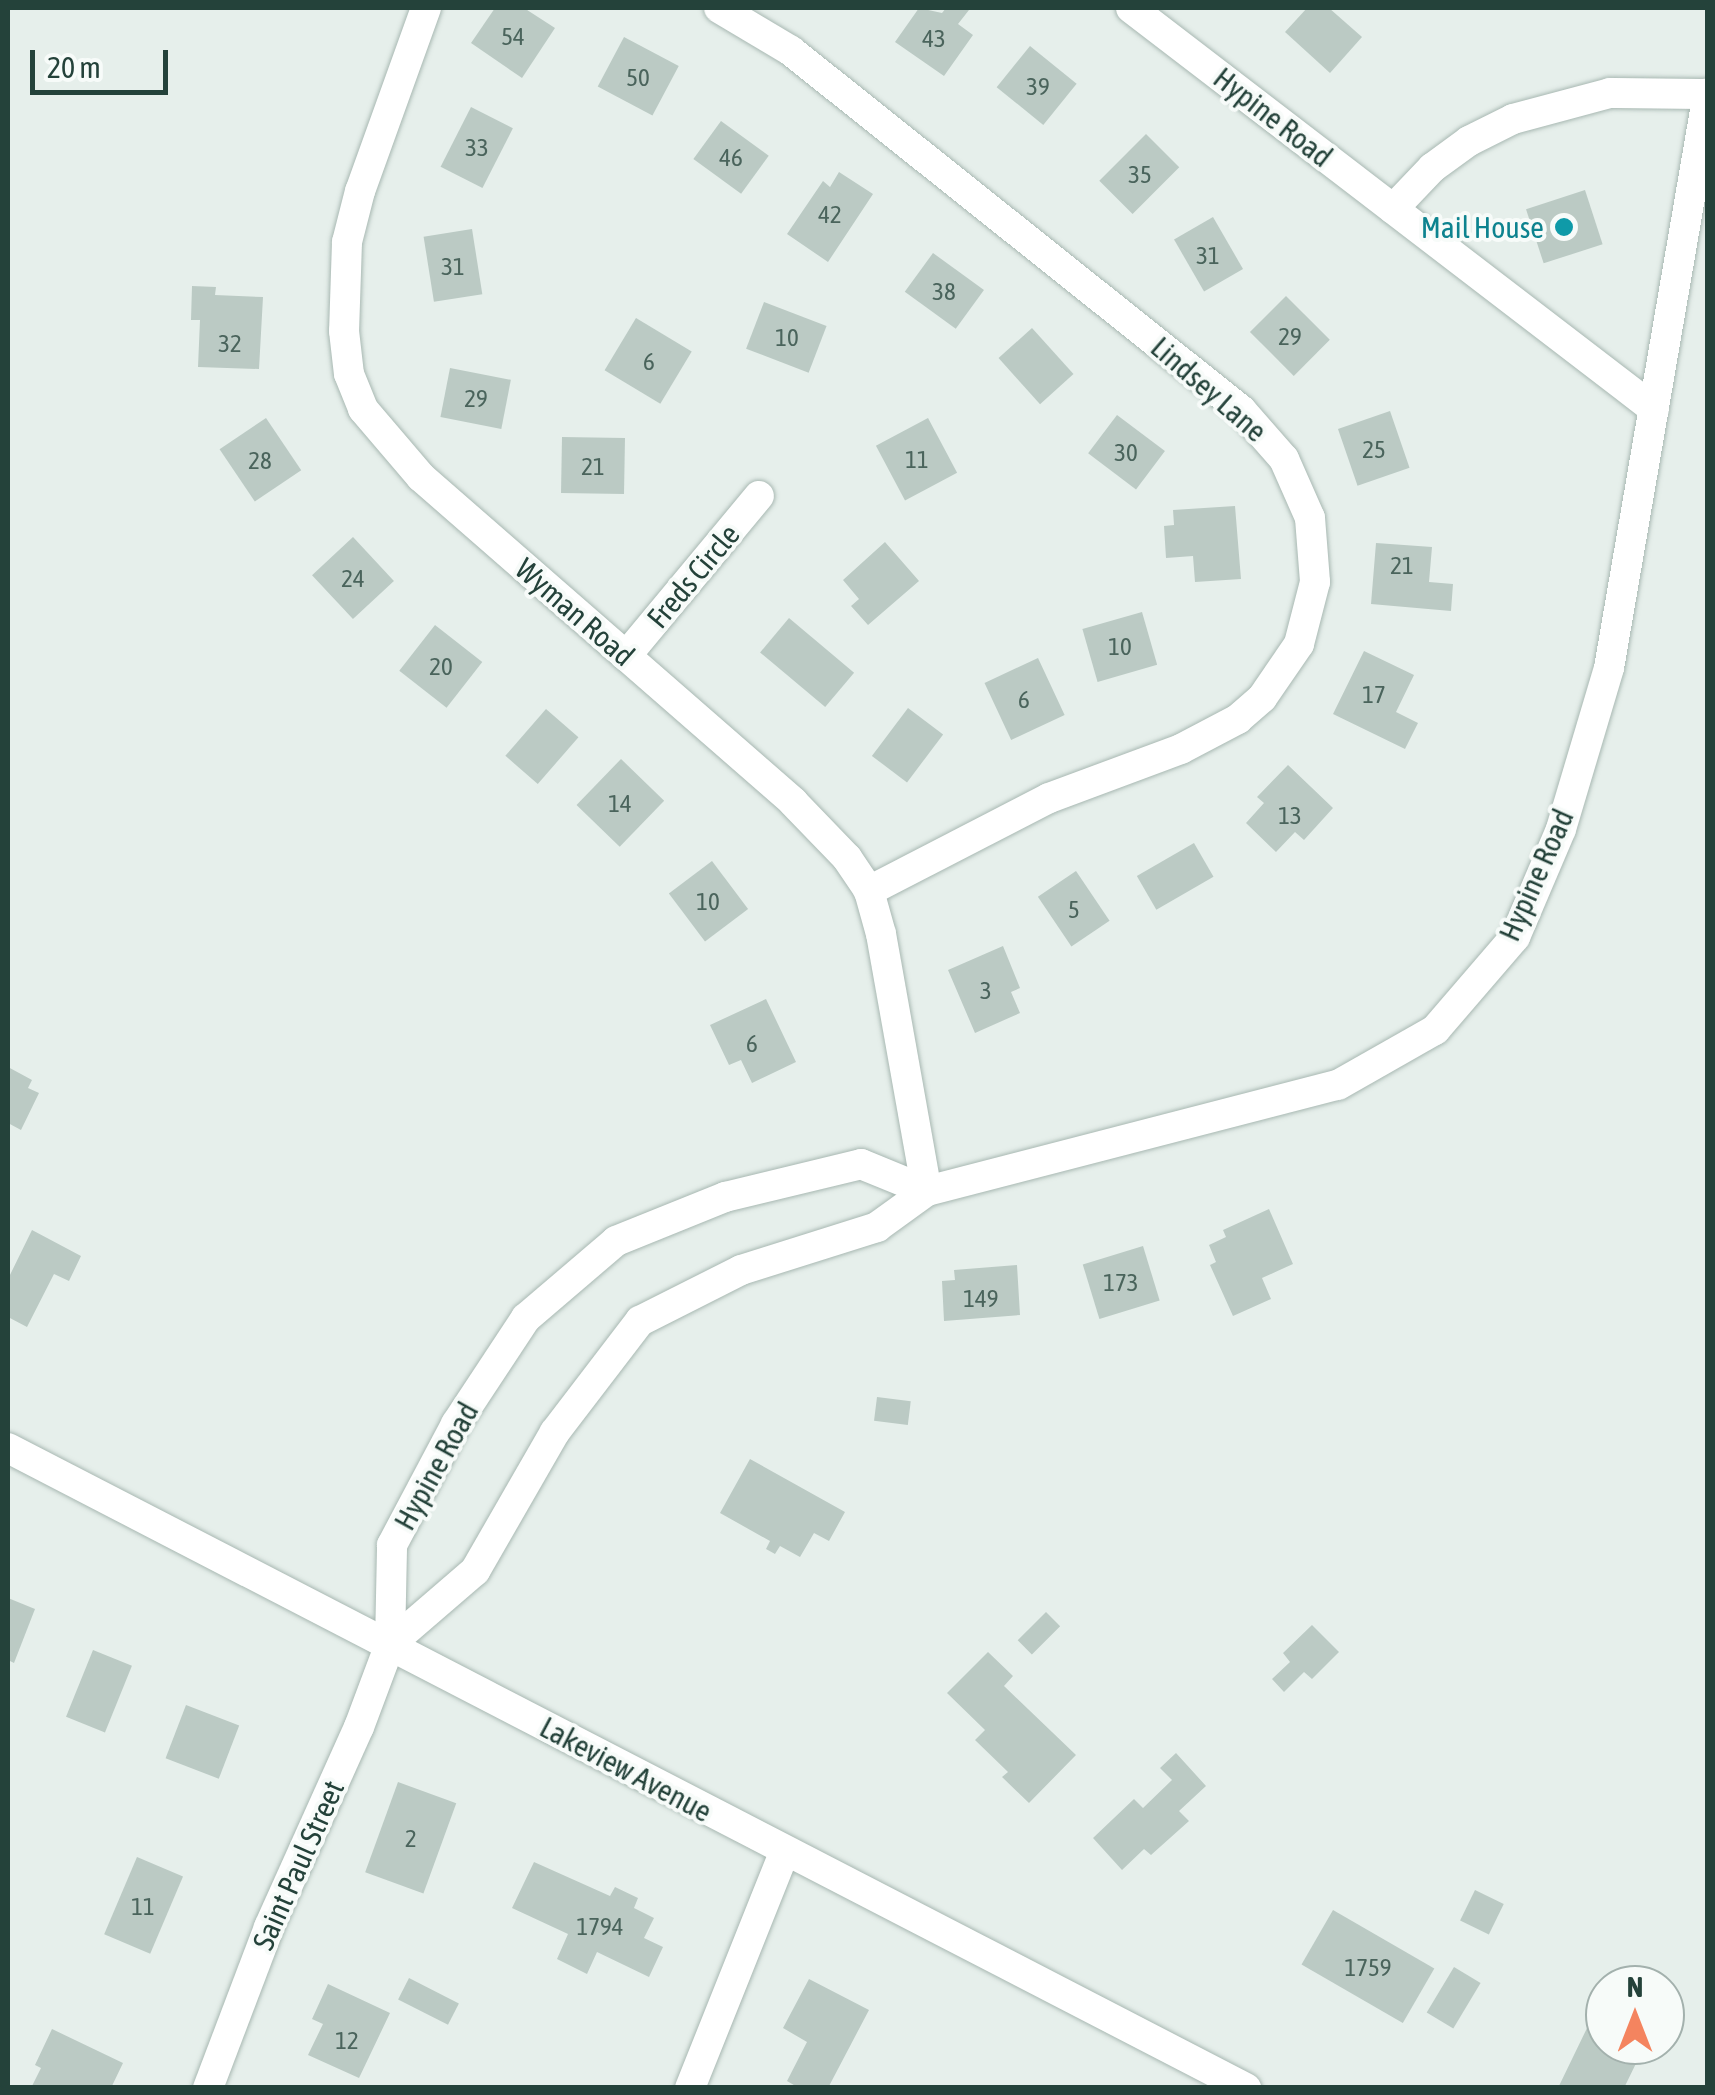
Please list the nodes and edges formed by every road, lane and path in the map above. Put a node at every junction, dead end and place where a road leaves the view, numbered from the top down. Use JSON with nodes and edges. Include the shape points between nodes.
{"nodes":[{"id":1,"x":426,"y":8,"type":"edge"},
{"id":2,"x":720,"y":8,"type":"edge"},
{"id":3,"x":1131,"y":8,"type":"edge"},
{"id":4,"x":1707,"y":94,"type":"edge"},
{"id":5,"x":1393,"y":209,"type":"junction"},
{"id":6,"x":1654,"y":409,"type":"junction"},
{"id":7,"x":760,"y":496,"type":"dead end"},
{"id":8,"x":626,"y":656,"type":"junction"},
{"id":9,"x":869,"y":891,"type":"junction"},
{"id":10,"x":926,"y":1191,"type":"junction"},
{"id":11,"x":8,"y":1448,"type":"edge"},
{"id":12,"x":390,"y":1644,"type":"junction"},
{"id":13,"x":784,"y":1851,"type":"junction"},
{"id":14,"x":1198,"y":2076,"type":"edge"},
{"id":15,"x":208,"y":2088,"type":"edge"},
{"id":16,"x":690,"y":2088,"type":"edge"},
{"id":17,"x":1246,"y":2088,"type":"edge"}],
"edges":[{"from":1,"to":8,"type":"street","name":"Wyman Road","via":[[348,242],[348,374],[362,409],[387,443]]},
{"from":2,"to":9,"type":"street","name":"Lindsey Lane","via":[[791,51],[1241,410],[1284,458],[1310,518],[1315,582],[1299,644],[1262,698],[1238,719],[1181,750],[1050,798]]},
{"from":3,"to":5,"type":"street","name":"Hypine Road"},
{"from":4,"to":5,"type":"street","via":[[1610,94],[1513,119],[1432,168]]},
{"from":4,"to":6,"type":"street","name":"Hypine Road"},
{"from":5,"to":6,"type":"street","name":"Hypine Road"},
{"from":6,"to":10,"type":"street","name":"Hypine Road","via":[[1609,668],[1562,829],[1514,936],[1435,1030],[1338,1085]]},
{"from":7,"to":8,"type":"street","name":"Freds Circle"},
{"from":8,"to":9,"type":"street","name":"Wyman Road","via":[[821,828]]},
{"from":9,"to":10,"type":"street","name":"Wyman Road"},
{"from":10,"to":12,"type":"street","name":"Hypine Road","via":[[877,1227],[741,1270],[640,1321],[556,1432],[475,1572]]},
{"from":10,"to":12,"type":"street","name":"Hypine Road","via":[[860,1164],[725,1197],[616,1241],[526,1318],[456,1424],[392,1545]]},
{"from":11,"to":12,"type":"street","name":"Lakeview Avenue"},
{"from":12,"to":13,"type":"street","name":"Lakeview Avenue"},
{"from":12,"to":15,"type":"street","name":"Saint Paul Street"},
{"from":13,"to":14,"type":"street","name":"Lakeview Avenue"},
{"from":13,"to":16,"type":"street"},
{"from":14,"to":17,"type":"street","name":"Lakeview Avenue"}]}
